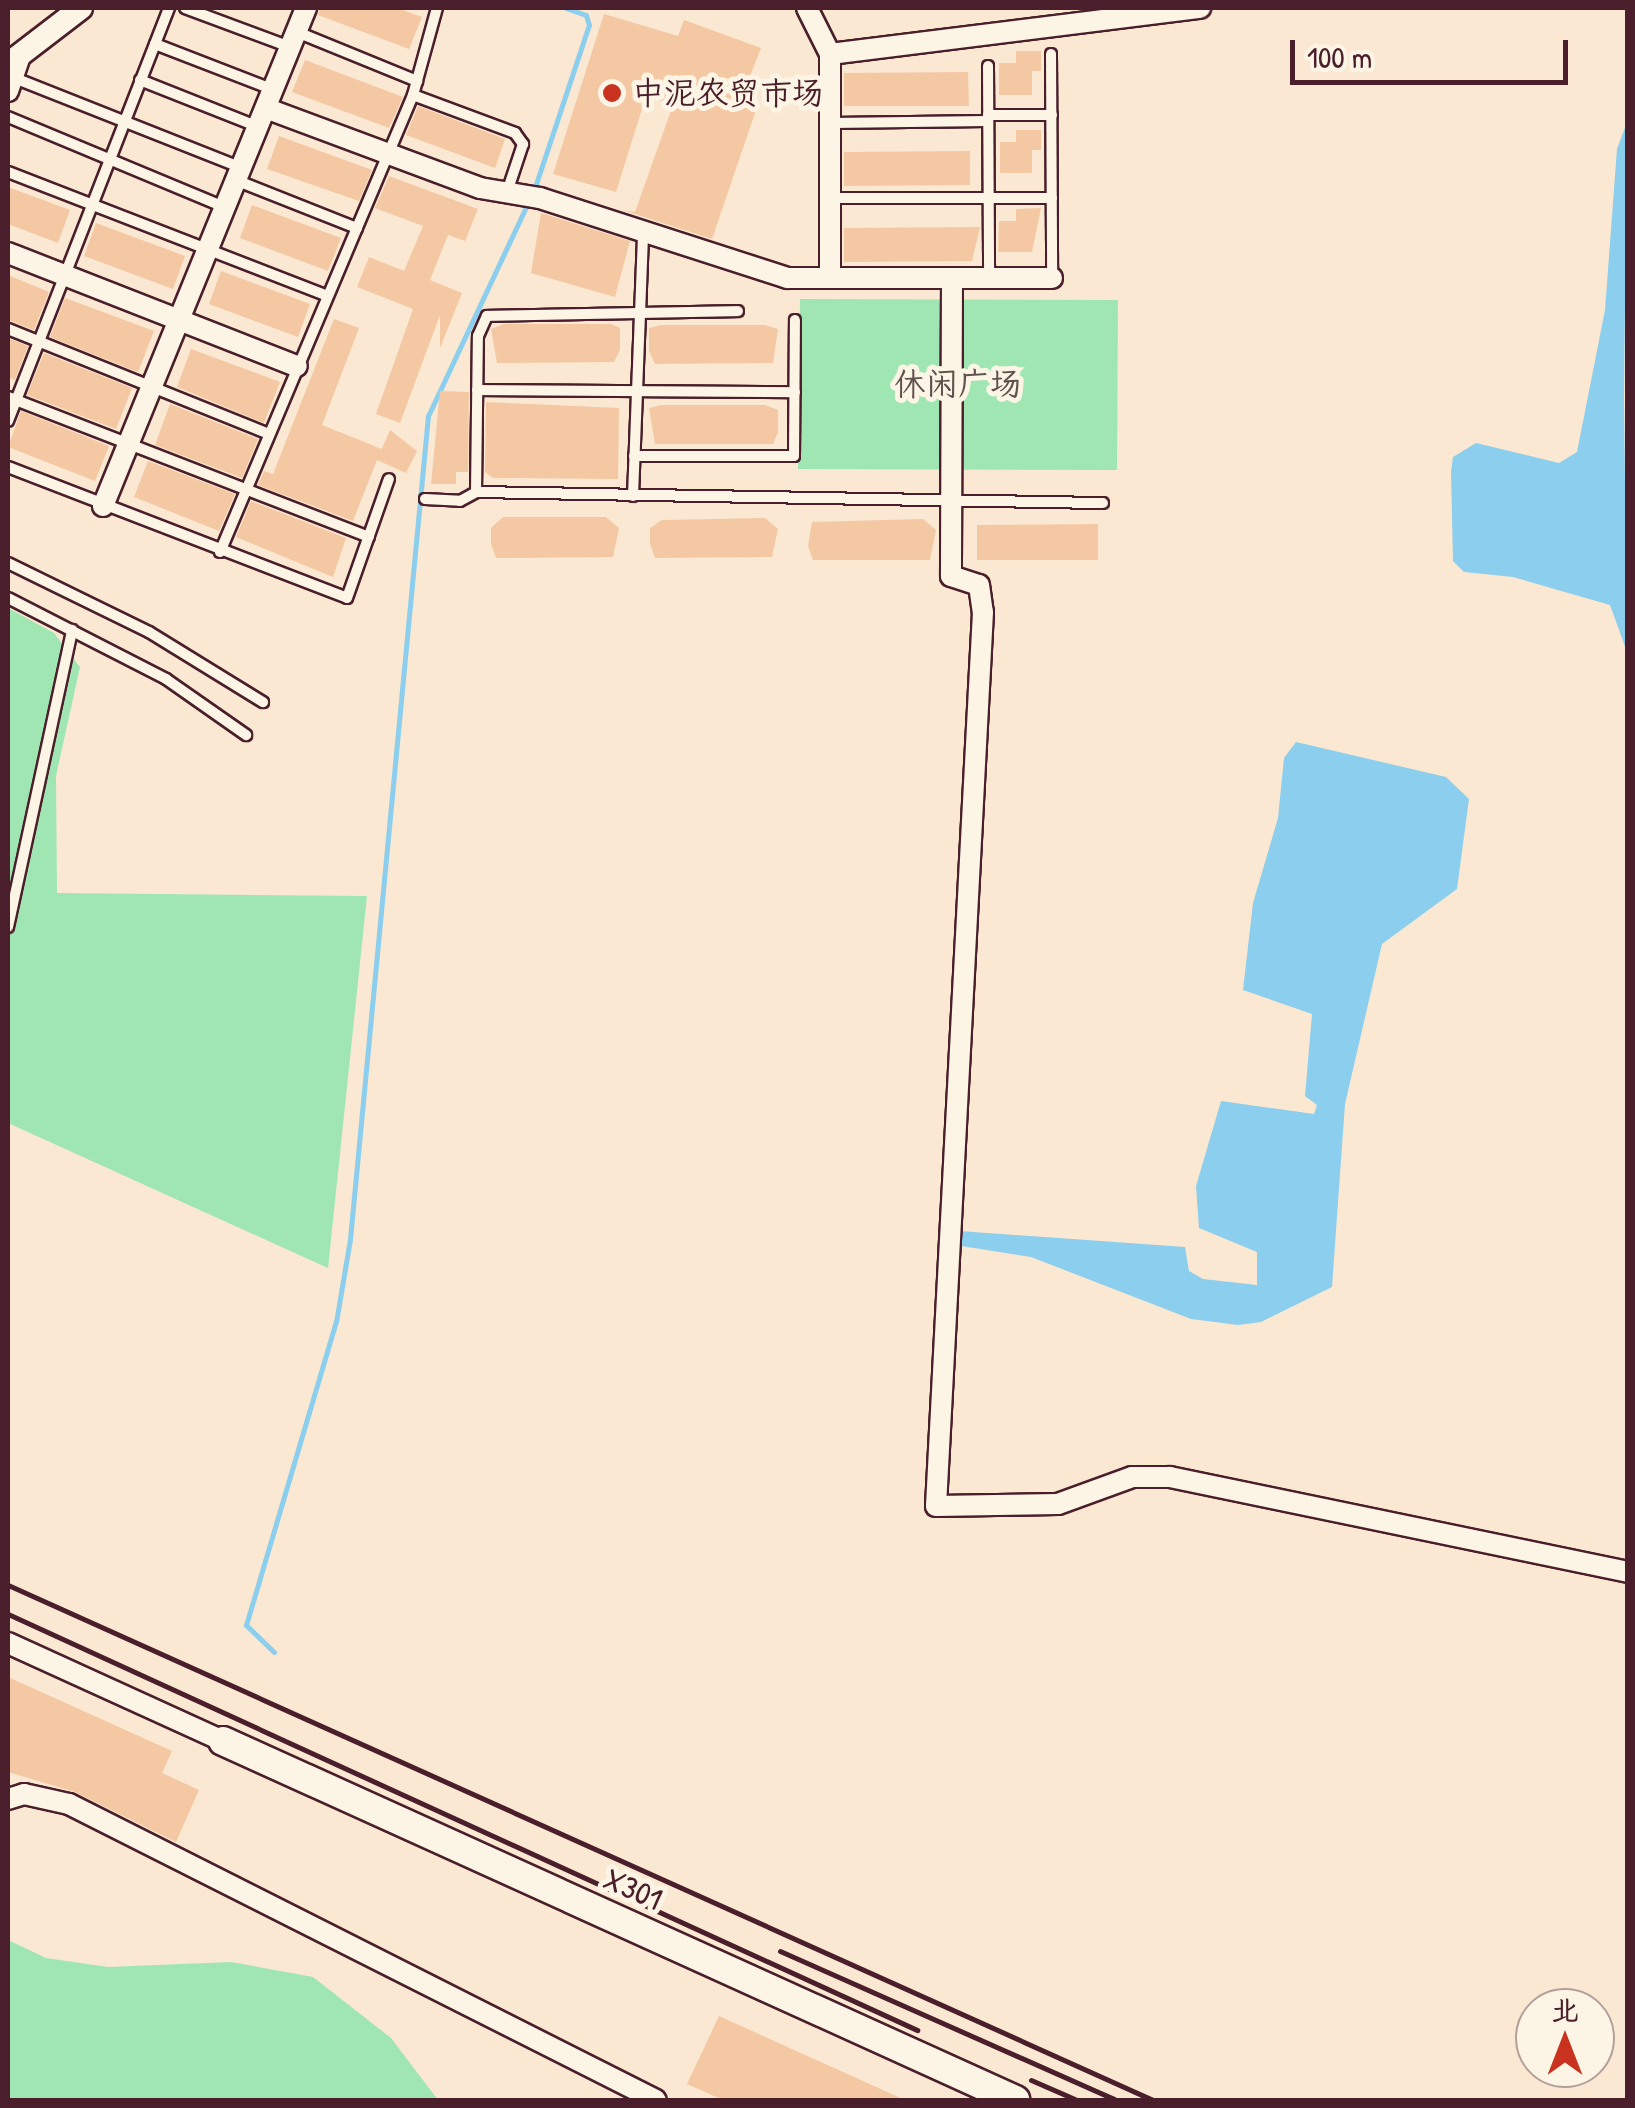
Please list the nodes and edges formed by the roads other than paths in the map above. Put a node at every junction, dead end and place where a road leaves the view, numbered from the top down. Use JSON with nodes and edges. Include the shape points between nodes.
{"nodes":[{"id":1,"x":82,"y":8,"type":"edge"},
{"id":2,"x":169,"y":8,"type":"edge"},
{"id":3,"x":184,"y":8,"type":"edge"},
{"id":4,"x":306,"y":8,"type":"edge"},
{"id":5,"x":807,"y":8,"type":"edge"},
{"id":6,"x":1200,"y":8,"type":"edge"},
{"id":7,"x":433,"y":9,"type":"edge"},
{"id":8,"x":294,"y":40,"type":"junction"},
{"id":9,"x":155,"y":44,"type":"junction"},
{"id":10,"x":830,"y":54,"type":"junction"},
{"id":11,"x":1051,"y":54,"type":"dead end"},
{"id":12,"x":988,"y":66,"type":"dead end"},
{"id":13,"x":12,"y":72,"type":"edge"},
{"id":14,"x":140,"y":80,"type":"junction"},
{"id":15,"x":418,"y":81,"type":"junction"},
{"id":16,"x":413,"y":94,"type":"junction"},
{"id":17,"x":267,"y":109,"type":"junction"},
{"id":18,"x":1052,"y":115,"type":"junction"},
{"id":19,"x":8,"y":117,"type":"edge"},
{"id":20,"x":126,"y":118,"type":"junction"},
{"id":21,"x":987,"y":118,"type":"junction"},
{"id":22,"x":832,"y":123,"type":"junction"},
{"id":23,"x":389,"y":153,"type":"junction"},
{"id":24,"x":111,"y":156,"type":"junction"},
{"id":25,"x":8,"y":172,"type":"edge"},
{"id":26,"x":240,"y":175,"type":"junction"},
{"id":27,"x":523,"y":193,"type":"junction"},
{"id":28,"x":832,"y":198,"type":"junction"},
{"id":29,"x":988,"y":198,"type":"junction"},
{"id":30,"x":1052,"y":198,"type":"junction"},
{"id":31,"x":92,"y":204,"type":"junction"},
{"id":32,"x":227,"y":208,"type":"junction"},
{"id":33,"x":357,"y":228,"type":"junction"},
{"id":34,"x":643,"y":236,"type":"junction"},
{"id":35,"x":209,"y":250,"type":"junction"},
{"id":36,"x":8,"y":253,"type":"edge"},
{"id":37,"x":65,"y":274,"type":"junction"},
{"id":38,"x":830,"y":277,"type":"junction"},
{"id":39,"x":952,"y":278,"type":"junction"},
{"id":40,"x":990,"y":278,"type":"junction"},
{"id":41,"x":1052,"y":278,"type":"joint"},
{"id":42,"x":327,"y":296,"type":"junction"},
{"id":43,"x":635,"y":311,"type":"junction"},
{"id":44,"x":738,"y":311,"type":"dead end"},
{"id":45,"x":795,"y":320,"type":"dead end"},
{"id":46,"x":180,"y":321,"type":"junction"},
{"id":47,"x":8,"y":329,"type":"edge"},
{"id":48,"x":39,"y":341,"type":"junction"},
{"id":49,"x":297,"y":366,"type":"junction"},
{"id":50,"x":152,"y":387,"type":"junction"},
{"id":51,"x":477,"y":390,"type":"junction"},
{"id":52,"x":634,"y":391,"type":"junction"},
{"id":53,"x":795,"y":392,"type":"junction"},
{"id":54,"x":12,"y":398,"type":"edge"},
{"id":55,"x":8,"y":421,"type":"edge"},
{"id":56,"x":269,"y":434,"type":"junction"},
{"id":57,"x":128,"y":446,"type":"junction"},
{"id":58,"x":634,"y":456,"type":"junction"},
{"id":59,"x":8,"y":467,"type":"edge"},
{"id":60,"x":389,"y":479,"type":"dead end"},
{"id":61,"x":245,"y":491,"type":"junction"},
{"id":62,"x":476,"y":492,"type":"junction"},
{"id":63,"x":633,"y":496,"type":"junction"},
{"id":64,"x":425,"y":499,"type":"dead end"},
{"id":65,"x":953,"y":501,"type":"junction"},
{"id":66,"x":1103,"y":503,"type":"dead end"},
{"id":67,"x":104,"y":506,"type":"junction"},
{"id":68,"x":369,"y":537,"type":"junction"},
{"id":69,"x":220,"y":552,"type":"junction"},
{"id":70,"x":8,"y":563,"type":"edge"},
{"id":71,"x":8,"y":598,"type":"edge"},
{"id":72,"x":72,"y":630,"type":"junction"},
{"id":73,"x":263,"y":702,"type":"dead end"},
{"id":74,"x":246,"y":735,"type":"dead end"},
{"id":75,"x":8,"y":927,"type":"edge"},
{"id":76,"x":1628,"y":1572,"type":"edge"},
{"id":77,"x":8,"y":1644,"type":"edge"},
{"id":78,"x":223,"y":1741,"type":"joint"},
{"id":79,"x":8,"y":1799,"type":"edge"},
{"id":80,"x":656,"y":2100,"type":"edge"},
{"id":81,"x":1014,"y":2100,"type":"edge"}],
"edges":[{"from":1,"to":13,"type":"street"},
{"from":2,"to":9,"type":"lane"},
{"from":3,"to":8,"type":"lane"},
{"from":4,"to":8,"type":"street"},
{"from":5,"to":10,"type":"street"},
{"from":6,"to":10,"type":"street"},
{"from":7,"to":15,"type":"lane"},
{"from":8,"to":15,"type":"lane"},
{"from":8,"to":17,"type":"street"},
{"from":9,"to":14,"type":"lane"},
{"from":9,"to":17,"type":"lane"},
{"from":10,"to":22,"type":"street"},
{"from":11,"to":18,"type":"lane"},
{"from":12,"to":21,"type":"lane"},
{"from":13,"to":20,"type":"lane"},
{"from":14,"to":17,"type":"lane"},
{"from":14,"to":20,"type":"lane"},
{"from":15,"to":16,"type":"lane"},
{"from":16,"to":23,"type":"lane"},
{"from":16,"to":27,"type":"lane","via":[[515,133],[522,144]]},
{"from":17,"to":23,"type":"street"},
{"from":17,"to":26,"type":"street"},
{"from":18,"to":21,"type":"lane"},
{"from":18,"to":30,"type":"lane"},
{"from":19,"to":24,"type":"lane"},
{"from":20,"to":24,"type":"lane"},
{"from":20,"to":26,"type":"lane"},
{"from":21,"to":22,"type":"lane"},
{"from":21,"to":29,"type":"lane"},
{"from":22,"to":28,"type":"street"},
{"from":23,"to":27,"type":"street","via":[[480,188]]},
{"from":23,"to":33,"type":"lane"},
{"from":24,"to":31,"type":"lane"},
{"from":24,"to":32,"type":"lane"},
{"from":25,"to":31,"type":"lane"},
{"from":26,"to":32,"type":"street"},
{"from":26,"to":33,"type":"lane"},
{"from":27,"to":34,"type":"street"},
{"from":28,"to":29,"type":"lane"},
{"from":28,"to":38,"type":"street"},
{"from":29,"to":30,"type":"lane"},
{"from":29,"to":40,"type":"lane"},
{"from":30,"to":41,"type":"lane"},
{"from":31,"to":35,"type":"lane"},
{"from":31,"to":37,"type":"lane"},
{"from":32,"to":35,"type":"street"},
{"from":33,"to":42,"type":"lane"},
{"from":34,"to":38,"type":"street","via":[[774,275]]},
{"from":34,"to":43,"type":"lane"},
{"from":35,"to":42,"type":"lane"},
{"from":35,"to":46,"type":"street"},
{"from":36,"to":37,"type":"street"},
{"from":37,"to":46,"type":"street"},
{"from":37,"to":48,"type":"lane"},
{"from":38,"to":39,"type":"street"},
{"from":39,"to":40,"type":"street"},
{"from":39,"to":65,"type":"street"},
{"from":40,"to":41,"type":"street"},
{"from":42,"to":49,"type":"lane"},
{"from":43,"to":44,"type":"lane"},
{"from":43,"to":51,"type":"lane","via":[[487,316],[478,336]]},
{"from":43,"to":52,"type":"lane"},
{"from":45,"to":53,"type":"lane"},
{"from":46,"to":49,"type":"street"},
{"from":46,"to":50,"type":"street"},
{"from":47,"to":48,"type":"lane"},
{"from":48,"to":50,"type":"lane"},
{"from":48,"to":54,"type":"lane"},
{"from":49,"to":56,"type":"lane"},
{"from":50,"to":56,"type":"lane"},
{"from":50,"to":57,"type":"street"},
{"from":51,"to":52,"type":"lane"},
{"from":51,"to":62,"type":"lane"},
{"from":52,"to":53,"type":"lane"},
{"from":52,"to":58,"type":"lane"},
{"from":53,"to":58,"type":"lane","via":[[794,456]]},
{"from":54,"to":55,"type":"lane"},
{"from":54,"to":57,"type":"lane"},
{"from":56,"to":61,"type":"lane"},
{"from":57,"to":61,"type":"lane"},
{"from":57,"to":67,"type":"street"},
{"from":58,"to":63,"type":"lane"},
{"from":59,"to":67,"type":"lane"},
{"from":60,"to":68,"type":"lane"},
{"from":61,"to":68,"type":"lane"},
{"from":61,"to":69,"type":"lane"},
{"from":62,"to":63,"type":"lane"},
{"from":62,"to":64,"type":"lane","via":[[460,501]]},
{"from":63,"to":65,"type":"lane"},
{"from":65,"to":66,"type":"lane"},
{"from":65,"to":76,"type":"street","via":[[952,576],[979,585],[984,612],[936,1506],[1058,1504],[1132,1477],[1170,1477]]},
{"from":67,"to":69,"type":"lane"},
{"from":68,"to":69,"type":"lane","via":[[347,598]]},
{"from":70,"to":73,"type":"lane","via":[[149,632]]},
{"from":71,"to":72,"type":"lane"},
{"from":72,"to":74,"type":"lane","via":[[166,679]]},
{"from":72,"to":75,"type":"lane"},
{"from":77,"to":78,"type":"street"},
{"from":78,"to":81,"type":"main road","name":"X301","number":"X301"},
{"from":79,"to":80,"type":"street","via":[[24,1794],[69,1804]]}]}
